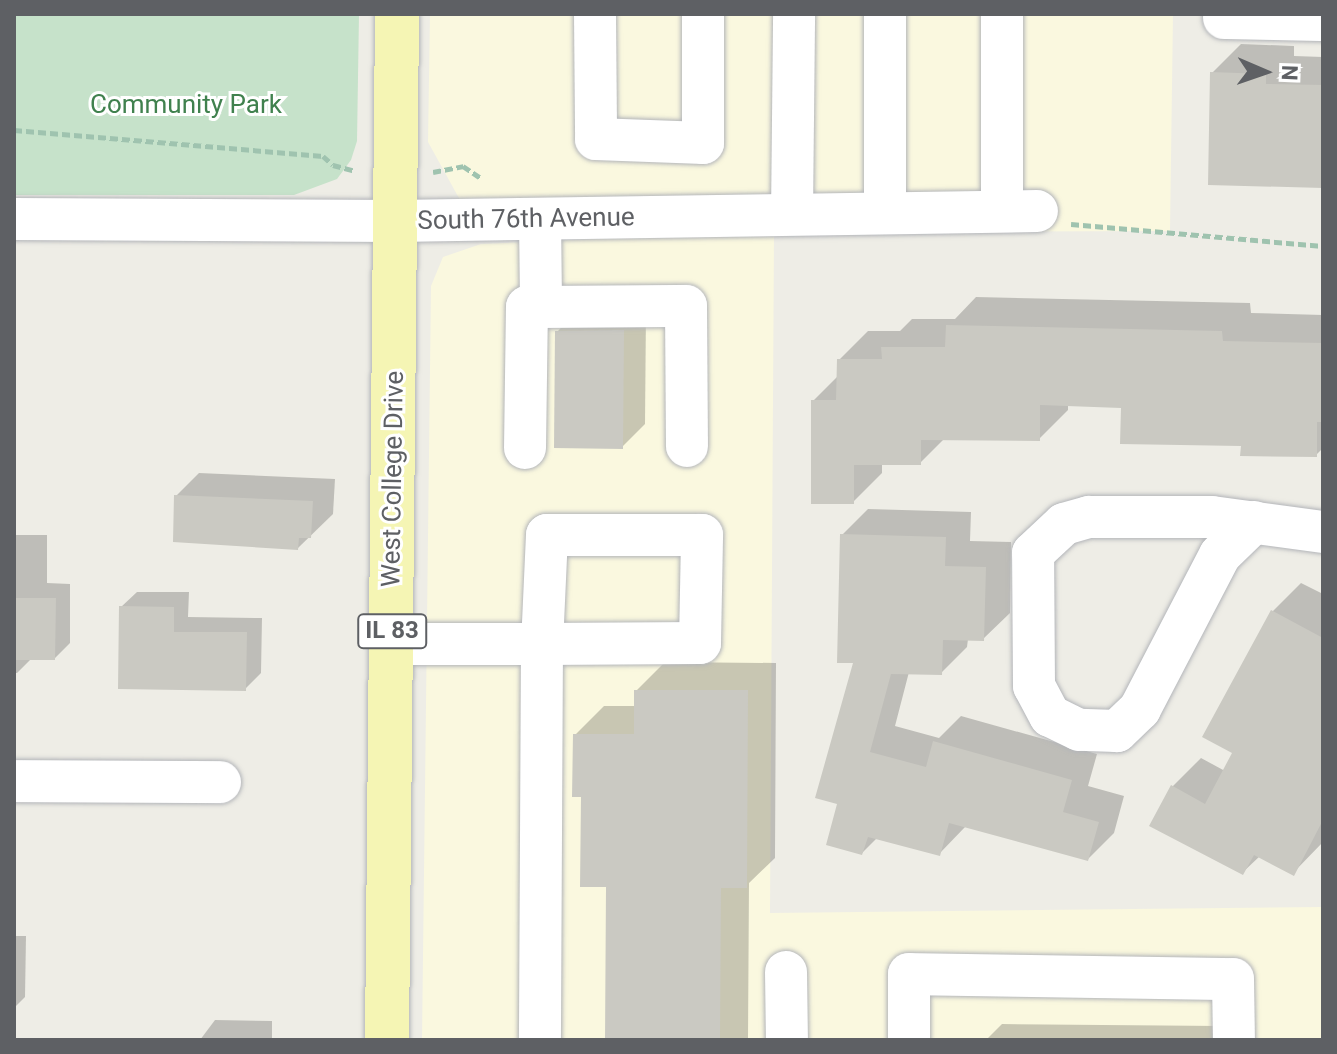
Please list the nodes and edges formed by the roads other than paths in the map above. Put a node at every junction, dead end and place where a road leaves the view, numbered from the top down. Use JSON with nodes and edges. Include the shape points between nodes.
{"nodes":[{"id":1,"x":397,"y":14,"type":"edge"},
{"id":2,"x":595,"y":14,"type":"edge"},
{"id":3,"x":703,"y":14,"type":"edge"},
{"id":4,"x":794,"y":14,"type":"edge"},
{"id":5,"x":885,"y":14,"type":"edge"},
{"id":6,"x":1002,"y":14,"type":"edge"},
{"id":7,"x":1224,"y":18,"type":"dead end"},
{"id":8,"x":1323,"y":20,"type":"edge"},
{"id":9,"x":885,"y":212,"type":"junction"},
{"id":10,"x":792,"y":214,"type":"junction"},
{"id":11,"x":14,"y":219,"type":"edge"},
{"id":12,"x":540,"y":219,"type":"junction"},
{"id":13,"x":396,"y":221,"type":"junction"},
{"id":14,"x":541,"y":307,"type":"junction"},
{"id":15,"x":687,"y":446,"type":"dead end"},
{"id":16,"x":525,"y":448,"type":"dead end"},
{"id":17,"x":1254,"y":522,"type":"junction"},
{"id":18,"x":1323,"y":532,"type":"edge"},
{"id":19,"x":391,"y":644,"type":"junction"},
{"id":20,"x":542,"y":644,"type":"junction"},
{"id":21,"x":14,"y":781,"type":"edge"},
{"id":22,"x":220,"y":782,"type":"dead end"},
{"id":23,"x":786,"y":972,"type":"dead end"},
{"id":24,"x":387,"y":1040,"type":"edge"},
{"id":25,"x":540,"y":1040,"type":"edge"},
{"id":26,"x":787,"y":1040,"type":"edge"},
{"id":27,"x":909,"y":1040,"type":"edge"},
{"id":28,"x":1234,"y":1040,"type":"edge"}],
"edges":[{"from":1,"to":13,"type":"main road","name":"West College Drive","number":"IL 83"},
{"from":2,"to":3,"type":"street","via":[[596,139],[703,143]]},
{"from":4,"to":10,"type":"street"},
{"from":5,"to":9,"type":"street"},
{"from":6,"to":9,"type":"street","name":"South 76th Avenue","via":[[1020,211]]},
{"from":7,"to":8,"type":"street"},
{"from":9,"to":10,"type":"street","name":"South 76th Avenue"},
{"from":10,"to":12,"type":"street","name":"South 76th Avenue"},
{"from":11,"to":13,"type":"street","name":"South 76th Avenue"},
{"from":12,"to":13,"type":"street","name":"South 76th Avenue"},
{"from":12,"to":14,"type":"street"},
{"from":13,"to":19,"type":"main road","name":"West College Drive","number":"IL 83"},
{"from":14,"to":15,"type":"street","via":[[686,306]]},
{"from":14,"to":16,"type":"street","via":[[527,307]]},
{"from":17,"to":17,"type":"street","via":[[1089,517],[1064,524],[1033,553],[1034,686],[1050,716],[1079,730],[1117,731],[1140,709],[1220,555]]},
{"from":17,"to":18,"type":"street"},
{"from":19,"to":20,"type":"street"},
{"from":19,"to":24,"type":"main road","name":"West College Drive","number":"IL 83"},
{"from":20,"to":20,"type":"street","via":[[700,643],[702,535],[547,535]]},
{"from":20,"to":25,"type":"street"},
{"from":21,"to":22,"type":"street"},
{"from":23,"to":26,"type":"street"},
{"from":27,"to":28,"type":"street","via":[[909,974],[1233,979]]}]}
